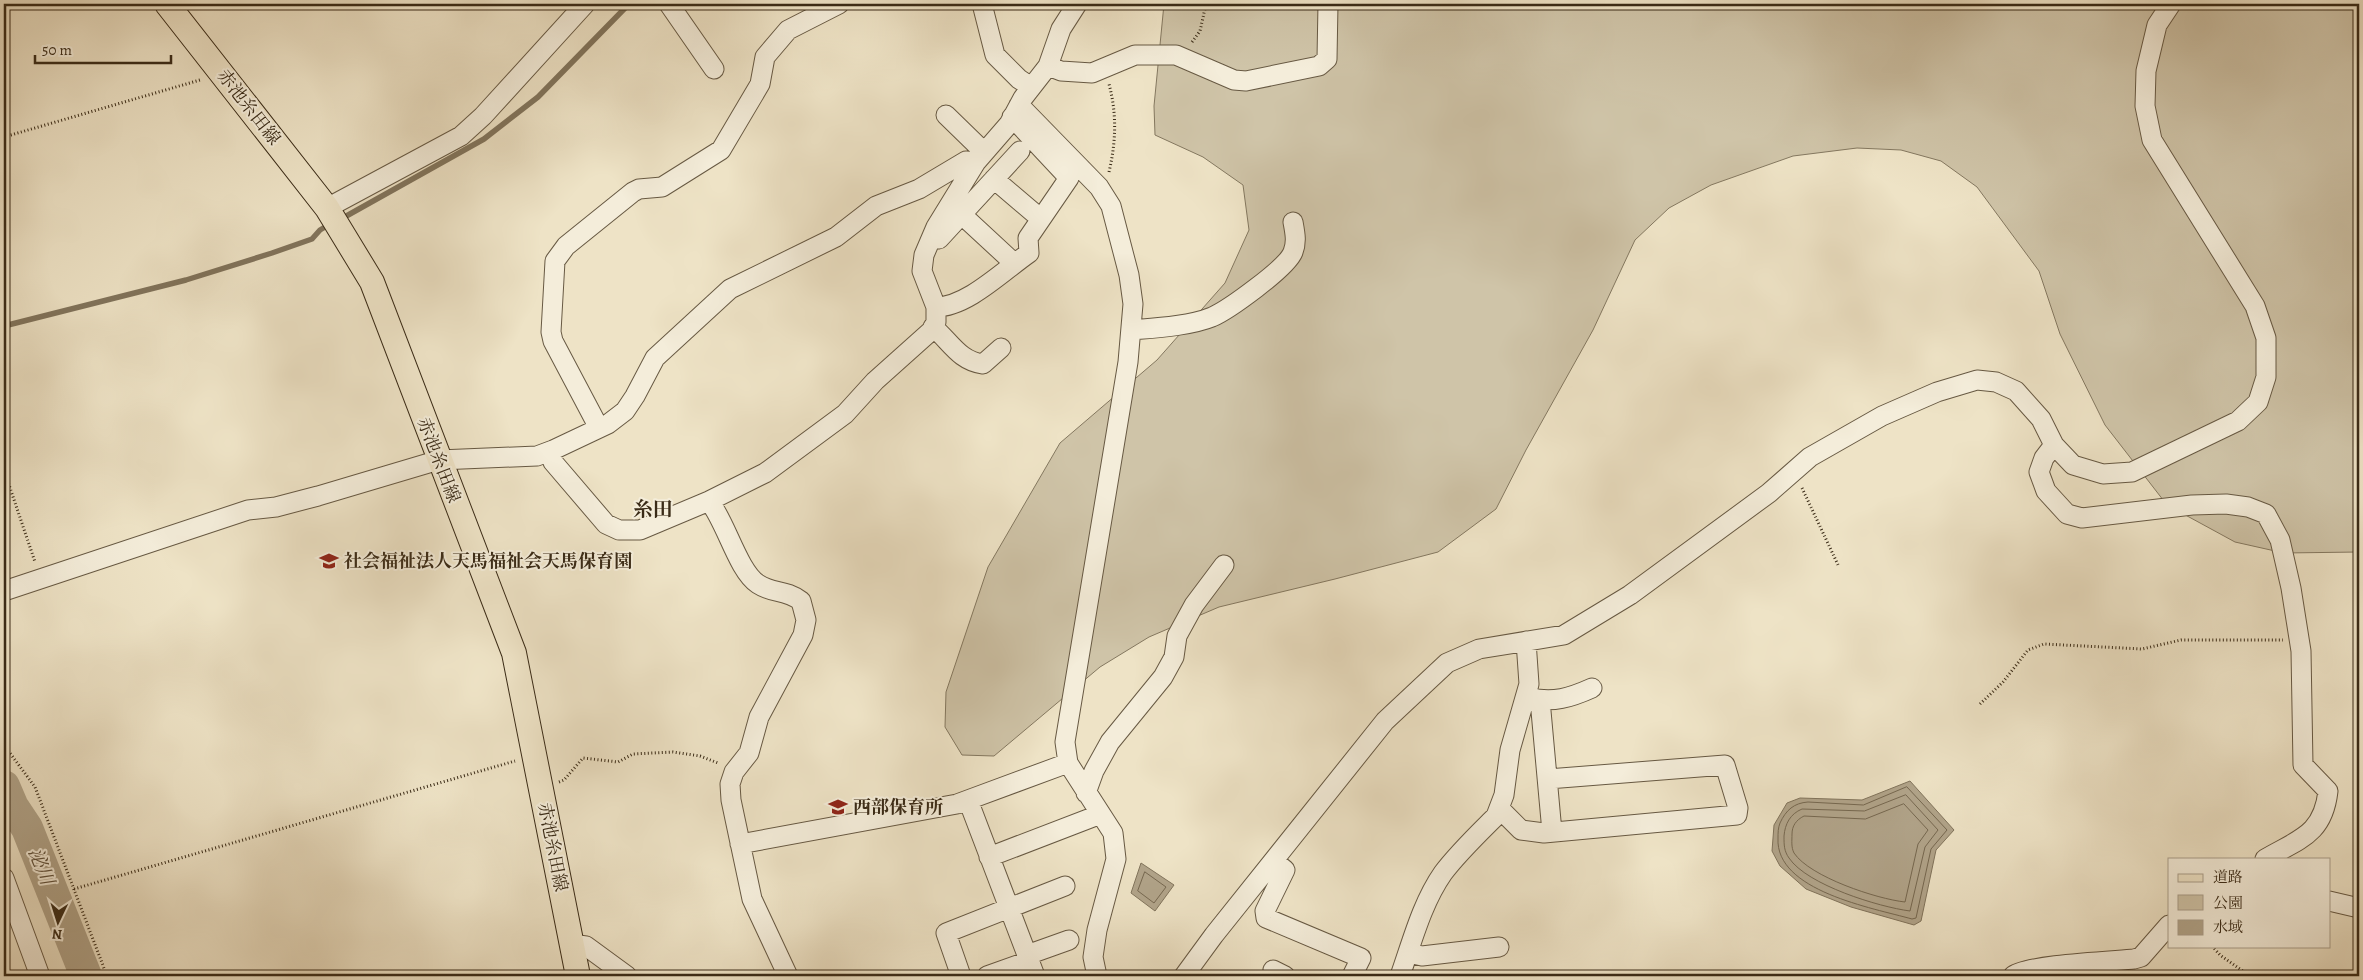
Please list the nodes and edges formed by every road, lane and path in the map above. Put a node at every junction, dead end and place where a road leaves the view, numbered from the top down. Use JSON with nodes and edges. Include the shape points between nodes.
{"nodes":[{"id":1,"x":167,"y":4,"type":"edge"},
{"id":2,"x":585,"y":4,"type":"edge"},
{"id":3,"x":668,"y":4,"type":"edge"},
{"id":4,"x":839,"y":4,"type":"edge"},
{"id":5,"x":982,"y":4,"type":"edge"},
{"id":6,"x":1077,"y":4,"type":"edge"},
{"id":7,"x":1206,"y":4,"type":"edge"},
{"id":8,"x":1328,"y":4,"type":"edge"},
{"id":9,"x":2172,"y":4,"type":"edge"},
{"id":10,"x":1179,"y":56,"type":"junction"},
{"id":11,"x":1048,"y":66,"type":"junction"},
{"id":12,"x":714,"y":69,"type":"dead end"},
{"id":13,"x":1101,"y":70,"type":"junction"},
{"id":14,"x":223,"y":74,"type":"junction"},
{"id":15,"x":1032,"y":87,"type":"junction"},
{"id":16,"x":1016,"y":111,"type":"junction"},
{"id":17,"x":946,"y":115,"type":"dead end"},
{"id":18,"x":4,"y":137,"type":"edge"},
{"id":19,"x":1020,"y":151,"type":"dead end"},
{"id":20,"x":980,"y":157,"type":"junction"},
{"id":21,"x":994,"y":179,"type":"junction"},
{"id":22,"x":1104,"y":194,"type":"junction"},
{"id":23,"x":327,"y":208,"type":"junction"},
{"id":24,"x":962,"y":214,"type":"junction"},
{"id":25,"x":1041,"y":219,"type":"junction"},
{"id":26,"x":1293,"y":222,"type":"dead end"},
{"id":27,"x":931,"y":239,"type":"junction"},
{"id":28,"x":1014,"y":263,"type":"junction"},
{"id":29,"x":936,"y":307,"type":"junction"},
{"id":30,"x":933,"y":327,"type":"junction"},
{"id":31,"x":1132,"y":330,"type":"junction"},
{"id":32,"x":1001,"y":348,"type":"dead end"},
{"id":33,"x":599,"y":428,"type":"junction"},
{"id":34,"x":2054,"y":445,"type":"junction"},
{"id":35,"x":549,"y":452,"type":"junction"},
{"id":36,"x":439,"y":460,"type":"junction"},
{"id":37,"x":4,"y":470,"type":"edge"},
{"id":38,"x":1792,"y":472,"type":"junction"},
{"id":39,"x":709,"y":501,"type":"junction"},
{"id":40,"x":1224,"y":565,"type":"dead end"},
{"id":41,"x":1839,"y":567,"type":"dead end"},
{"id":42,"x":42,"y":579,"type":"junction"},
{"id":43,"x":4,"y":591,"type":"edge"},
{"id":44,"x":2297,"y":633,"type":"junction"},
{"id":45,"x":1526,"y":641,"type":"junction"},
{"id":46,"x":1592,"y":688,"type":"dead end"},
{"id":47,"x":1533,"y":698,"type":"junction"},
{"id":48,"x":1980,"y":704,"type":"dead end"},
{"id":49,"x":4,"y":745,"type":"edge"},
{"id":50,"x":535,"y":755,"type":"junction"},
{"id":51,"x":1068,"y":763,"type":"junction"},
{"id":52,"x":734,"y":772,"type":"junction"},
{"id":53,"x":1548,"y":779,"type":"junction"},
{"id":54,"x":541,"y":786,"type":"junction"},
{"id":55,"x":1086,"y":793,"type":"junction"},
{"id":56,"x":968,"y":800,"type":"junction"},
{"id":57,"x":1499,"y":808,"type":"junction"},
{"id":58,"x":1101,"y":814,"type":"junction"},
{"id":59,"x":1552,"y":832,"type":"junction"},
{"id":60,"x":740,"y":844,"type":"junction"},
{"id":61,"x":989,"y":857,"type":"junction"},
{"id":62,"x":2267,"y":858,"type":"edge"},
{"id":63,"x":1274,"y":861,"type":"junction"},
{"id":64,"x":4,"y":878,"type":"edge"},
{"id":65,"x":1065,"y":886,"type":"dead end"},
{"id":66,"x":74,"y":889,"type":"junction"},
{"id":67,"x":2330,"y":902,"type":"edge"},
{"id":68,"x":2359,"y":908,"type":"edge"},
{"id":69,"x":1009,"y":909,"type":"junction"},
{"id":70,"x":2168,"y":926,"type":"edge"},
{"id":71,"x":1069,"y":940,"type":"dead end"},
{"id":72,"x":572,"y":944,"type":"junction"},
{"id":73,"x":1500,"y":947,"type":"dead end"},
{"id":74,"x":2214,"y":948,"type":"edge"},
{"id":75,"x":1408,"y":953,"type":"junction"},
{"id":76,"x":1030,"y":964,"type":"edge"},
{"id":77,"x":1190,"y":974,"type":"edge"},
{"id":78,"x":40,"y":976,"type":"edge"},
{"id":79,"x":107,"y":976,"type":"edge"},
{"id":80,"x":578,"y":976,"type":"edge"},
{"id":81,"x":627,"y":976,"type":"edge"},
{"id":82,"x":788,"y":976,"type":"edge"},
{"id":83,"x":961,"y":976,"type":"edge"},
{"id":84,"x":987,"y":976,"type":"edge"},
{"id":85,"x":1097,"y":976,"type":"edge"},
{"id":86,"x":1352,"y":976,"type":"edge"},
{"id":87,"x":1400,"y":976,"type":"edge"},
{"id":88,"x":2013,"y":976,"type":"edge"},
{"id":89,"x":2250,"y":976,"type":"edge"}],
"edges":[{"from":1,"to":14,"type":"main road","name":"赤池糸田線"},
{"from":2,"to":23,"type":"street","via":[[461,136]]},
{"from":3,"to":12,"type":"street"},
{"from":4,"to":33,"type":"street","via":[[788,30],[765,57],[760,84],[720,150],[662,187],[633,192],[566,246],[555,261],[553,341]]},
{"from":5,"to":15,"type":"street","via":[[995,54],[1019,79]]},
{"from":6,"to":11,"type":"street","via":[[1061,29]]},
{"from":7,"to":10,"type":"path","via":[[1196,38]]},
{"from":8,"to":10,"type":"street","via":[[1327,59],[1319,66],[1246,82]]},
{"from":9,"to":34,"type":"street","via":[[2158,25],[2146,71],[2144,106],[2152,140],[2255,306],[2266,338],[2266,377],[2258,402],[2238,421],[2132,472],[2103,474],[2074,465]]},
{"from":10,"to":13,"type":"street","via":[[1135,55]]},
{"from":11,"to":13,"type":"street","via":[[1061,71],[1092,73]]},
{"from":11,"to":15,"type":"street"},
{"from":13,"to":22,"type":"path","via":[[1115,107],[1115,146]]},
{"from":14,"to":18,"type":"path"},
{"from":14,"to":23,"type":"main road","name":"赤池糸田線"},
{"from":15,"to":16,"type":"street"},
{"from":16,"to":20,"type":"street"},
{"from":16,"to":22,"type":"street"},
{"from":16,"to":25,"type":"street","via":[[1069,178]]},
{"from":17,"to":20,"type":"street"},
{"from":19,"to":21,"type":"street"},
{"from":20,"to":27,"type":"street"},
{"from":20,"to":33,"type":"street","via":[[966,161],[919,189],[876,206],[836,237],[730,289],[654,358],[625,411]]},
{"from":21,"to":24,"type":"street"},
{"from":21,"to":25,"type":"street"},
{"from":22,"to":31,"type":"street","via":[[1111,206],[1129,275]]},
{"from":23,"to":36,"type":"main road","name":"赤池糸田線","via":[[372,282]]},
{"from":24,"to":27,"type":"street","via":[[938,240]]},
{"from":24,"to":28,"type":"street"},
{"from":25,"to":28,"type":"street","via":[[1028,238],[1029,253]]},
{"from":26,"to":31,"type":"street","via":[[1296,236],[1292,254],[1280,268],[1228,307],[1211,317]]},
{"from":27,"to":29,"type":"street","via":[[924,255],[922,272]]},
{"from":28,"to":29,"type":"street","via":[[960,302]]},
{"from":29,"to":30,"type":"street"},
{"from":30,"to":32,"type":"street","via":[[959,356],[977,363],[983,364]]},
{"from":30,"to":39,"type":"street","via":[[845,414],[765,473]]},
{"from":31,"to":51,"type":"street","via":[[1065,742]]},
{"from":33,"to":35,"type":"street"},
{"from":34,"to":38,"type":"street","via":[[2041,419],[2016,391],[1996,382],[1977,380],[1937,392],[1882,416]]},
{"from":34,"to":44,"type":"street","via":[[2039,472],[2046,491],[2067,514],[2082,518],[2226,504],[2248,506],[2266,514],[2280,540]]},
{"from":35,"to":36,"type":"street","via":[[538,456]]},
{"from":35,"to":39,"type":"street","via":[[553,462],[606,524],[619,530],[640,530]]},
{"from":36,"to":42,"type":"street","via":[[276,507],[248,510]]},
{"from":36,"to":50,"type":"main road","name":"赤池糸田線","via":[[514,653]]},
{"from":37,"to":42,"type":"path"},
{"from":38,"to":41,"type":"path","via":[[1804,490]]},
{"from":38,"to":45,"type":"street","via":[[1769,493],[1630,595],[1564,635]]},
{"from":39,"to":52,"type":"street","via":[[746,572],[758,584],[790,592],[801,600],[806,620],[803,635],[759,717],[749,753]]},
{"from":40,"to":55,"type":"street","via":[[1194,605],[1163,677],[1110,742]]},
{"from":42,"to":43,"type":"street"},
{"from":44,"to":48,"type":"path","via":[[2284,640],[2181,640],[2142,649],[2044,644],[2028,650],[2003,682]]},
{"from":44,"to":62,"type":"street","via":[[2301,664],[2303,765],[2328,791],[2318,826]]},
{"from":45,"to":47,"type":"street"},
{"from":45,"to":63,"type":"street","via":[[1479,648],[1447,663],[1385,721]]},
{"from":46,"to":47,"type":"street","via":[[1570,698]]},
{"from":47,"to":53,"type":"street"},
{"from":47,"to":57,"type":"street","via":[[1510,750]]},
{"from":49,"to":66,"type":"path","via":[[35,787]]},
{"from":50,"to":54,"type":"main road","name":"赤池糸田線"},
{"from":50,"to":66,"type":"path"},
{"from":51,"to":55,"type":"street"},
{"from":51,"to":56,"type":"street"},
{"from":52,"to":54,"type":"path","via":[[700,756],[673,752],[633,754],[618,762],[584,758],[564,780]]},
{"from":52,"to":60,"type":"street","via":[[730,800]]},
{"from":53,"to":59,"type":"street"},
{"from":53,"to":59,"type":"street","via":[[1725,765],[1738,808],[1737,815]]},
{"from":54,"to":72,"type":"main road","name":"赤池糸田線"},
{"from":55,"to":58,"type":"street"},
{"from":56,"to":60,"type":"street","via":[[931,810]]},
{"from":56,"to":61,"type":"street"},
{"from":57,"to":59,"type":"street","via":[[1521,830]]},
{"from":57,"to":75,"type":"street","via":[[1496,816],[1444,872],[1423,911]]},
{"from":58,"to":61,"type":"street"},
{"from":58,"to":85,"type":"street","via":[[1113,833],[1116,859],[1097,930],[1093,957]]},
{"from":60,"to":82,"type":"street","via":[[752,899]]},
{"from":61,"to":69,"type":"street"},
{"from":63,"to":77,"type":"street","via":[[1214,935]]},
{"from":63,"to":86,"type":"street","via":[[1285,870],[1265,911],[1266,918],[1361,958]]},
{"from":64,"to":78,"type":"street"},
{"from":65,"to":69,"type":"street"},
{"from":66,"to":79,"type":"path"},
{"from":67,"to":68,"type":"street"},
{"from":69,"to":76,"type":"street"},
{"from":69,"to":83,"type":"street","via":[[946,933]]},
{"from":70,"to":88,"type":"street","via":[[2142,957],[2134,960],[2037,968]]},
{"from":71,"to":76,"type":"street"},
{"from":72,"to":80,"type":"main road","name":"赤池糸田線"},
{"from":72,"to":81,"type":"street","via":[[586,946]]},
{"from":73,"to":75,"type":"street","via":[[1422,956]]},
{"from":74,"to":89,"type":"path"},
{"from":75,"to":87,"type":"street"},
{"from":76,"to":84,"type":"street"}]}
